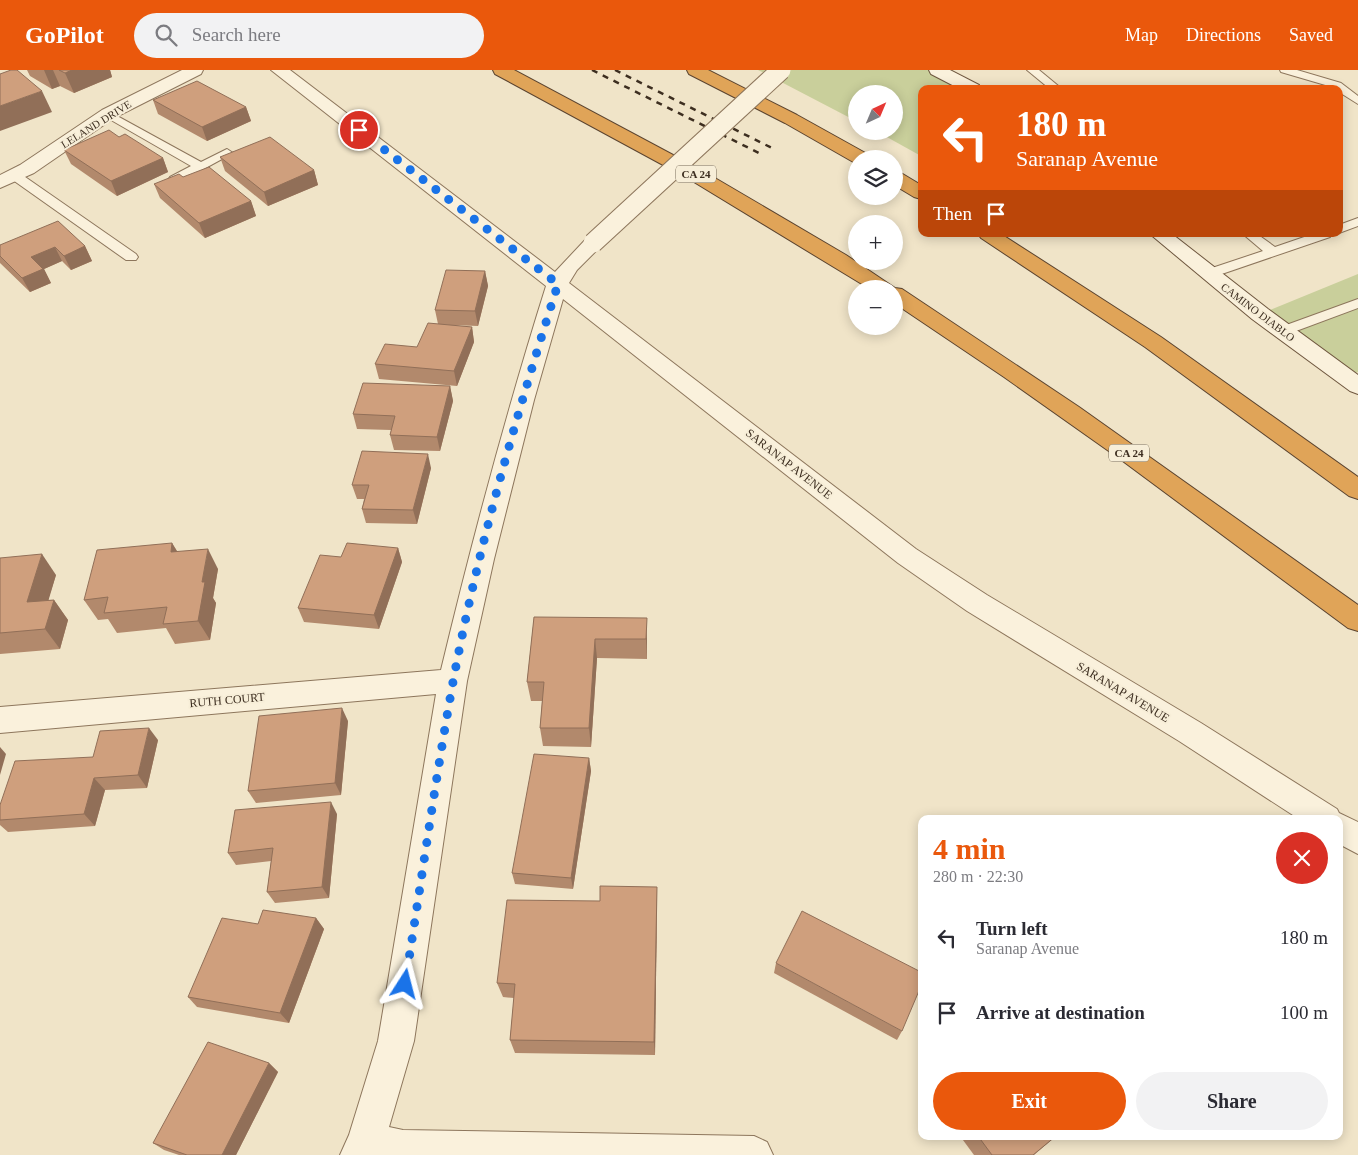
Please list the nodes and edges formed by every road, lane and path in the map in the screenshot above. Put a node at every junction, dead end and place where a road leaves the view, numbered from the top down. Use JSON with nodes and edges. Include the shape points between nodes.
{"nodes":[{"id":1,"x":195,"y":70,"type":"edge"},
{"id":2,"x":279,"y":70,"type":"edge"},
{"id":3,"x":502,"y":70,"type":"edge"},
{"id":4,"x":695,"y":70,"type":"edge"},
{"id":5,"x":781,"y":70,"type":"edge"},
{"id":6,"x":937,"y":70,"type":"edge"},
{"id":7,"x":1032,"y":70,"type":"edge"},
{"id":8,"x":1285,"y":70,"type":"edge"},
{"id":9,"x":965,"y":85,"type":"edge"},
{"id":10,"x":1052,"y":85,"type":"edge"},
{"id":11,"x":1337,"y":85,"type":"edge"},
{"id":12,"x":1343,"y":90,"type":"edge"},
{"id":13,"x":1358,"y":101,"type":"edge"},
{"id":14,"x":108,"y":114,"type":"junction"},
{"id":15,"x":848,"y":151,"type":"edge"},
{"id":16,"x":228,"y":153,"type":"edge"},
{"id":17,"x":201,"y":167,"type":"junction"},
{"id":18,"x":7,"y":178,"type":"edge"},
{"id":19,"x":174,"y":180,"type":"edge"},
{"id":20,"x":903,"y":183,"type":"edge"},
{"id":21,"x":918,"y":192,"type":"edge"},
{"id":22,"x":1358,"y":222,"type":"edge"},
{"id":23,"x":1343,"y":228,"type":"edge"},
{"id":24,"x":993,"y":237,"type":"edge"},
{"id":25,"x":1164,"y":237,"type":"edge"},
{"id":26,"x":1253,"y":237,"type":"edge"},
{"id":27,"x":1316,"y":237,"type":"edge"},
{"id":28,"x":1273,"y":252,"type":"junction"},
{"id":29,"x":131,"y":257,"type":"dead end"},
{"id":30,"x":1208,"y":274,"type":"junction"},
{"id":31,"x":870,"y":280,"type":"edge"},
{"id":32,"x":558,"y":284,"type":"junction"},
{"id":33,"x":903,"y":300,"type":"edge"},
{"id":34,"x":1358,"y":303,"type":"edge"},
{"id":35,"x":1283,"y":331,"type":"junction"},
{"id":36,"x":1358,"y":386,"type":"edge"},
{"id":37,"x":1358,"y":490,"type":"edge"},
{"id":38,"x":1358,"y":620,"type":"edge"},
{"id":39,"x":454,"y":681,"type":"junction"},
{"id":40,"x":0,"y":720,"type":"edge"},
{"id":41,"x":1320,"y":815,"type":"edge"},
{"id":42,"x":1343,"y":830,"type":"edge"},
{"id":43,"x":1358,"y":839,"type":"edge"},
{"id":44,"x":362,"y":1148,"type":"edge"},
{"id":45,"x":754,"y":1155,"type":"edge"}],
"edges":[{"from":1,"to":14,"type":"street","name":"LELAND DRIVE"},
{"from":2,"to":32,"type":"street","name":"SARANAP AVENUE"},
{"from":3,"to":31,"type":"highway","number":"CA 24","via":[[726,192]]},
{"from":4,"to":15,"type":"highway"},
{"from":5,"to":32,"type":"street","bridge":true,"via":[[593,243],[570,266]]},
{"from":6,"to":9,"type":"street"},
{"from":7,"to":10,"type":"lane"},
{"from":8,"to":11,"type":"lane"},
{"from":12,"to":13,"type":"lane"},
{"from":14,"to":17,"type":"lane"},
{"from":14,"to":18,"type":"street","name":"LELAND DRIVE","via":[[27,169]]},
{"from":16,"to":17,"type":"lane"},
{"from":17,"to":19,"type":"lane"},
{"from":18,"to":29,"type":"lane"},
{"from":20,"to":21,"type":"highway"},
{"from":22,"to":23,"type":"lane"},
{"from":24,"to":37,"type":"highway","via":[[1162,348]]},
{"from":25,"to":30,"type":"street","name":"CAMINO DIABLO"},
{"from":26,"to":28,"type":"lane"},
{"from":27,"to":28,"type":"lane"},
{"from":28,"to":30,"type":"lane"},
{"from":30,"to":35,"type":"street","name":"CAMINO DIABLO"},
{"from":32,"to":39,"type":"street","via":[[522,400]]},
{"from":32,"to":41,"type":"street","name":"SARANAP AVENUE","via":[[906,556]]},
{"from":33,"to":38,"type":"highway","number":"CA 24","via":[[1121,447]]},
{"from":34,"to":35,"type":"lane"},
{"from":35,"to":36,"type":"street","name":"CAMINO DIABLO"},
{"from":39,"to":40,"type":"street","name":"RUTH COURT"},
{"from":39,"to":44,"type":"street","via":[[396,1041]]},
{"from":42,"to":43,"type":"street"},
{"from":44,"to":45,"type":"street"}]}
